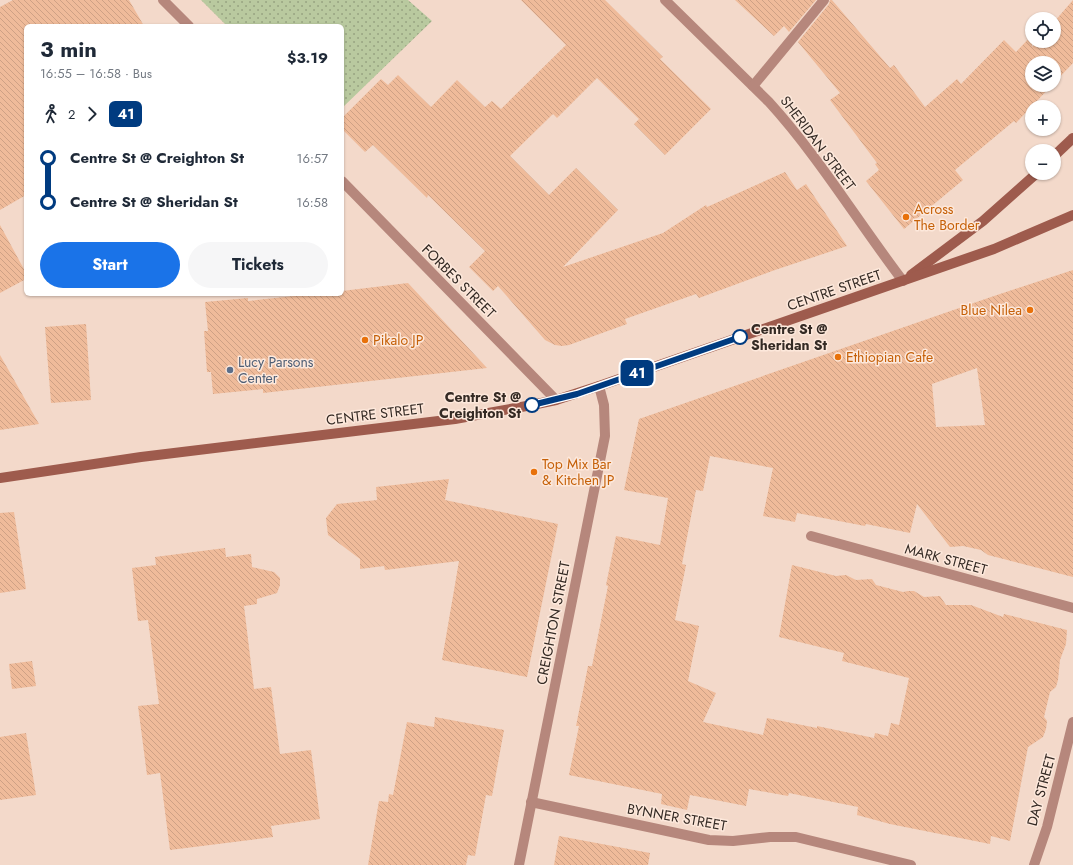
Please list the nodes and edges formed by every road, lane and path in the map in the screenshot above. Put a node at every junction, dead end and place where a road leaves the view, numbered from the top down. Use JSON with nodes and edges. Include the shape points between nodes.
{"nodes":[{"id":1,"x":163,"y":0,"type":"edge"},
{"id":2,"x":665,"y":0,"type":"edge"},
{"id":3,"x":824,"y":0,"type":"edge"},
{"id":4,"x":187,"y":24,"type":"edge"},
{"id":5,"x":753,"y":86,"type":"junction"},
{"id":6,"x":1073,"y":138,"type":"edge"},
{"id":7,"x":1061,"y":149,"type":"edge"},
{"id":8,"x":1029,"y":180,"type":"edge"},
{"id":9,"x":344,"y":183,"type":"edge"},
{"id":10,"x":1073,"y":216,"type":"edge"},
{"id":11,"x":903,"y":281,"type":"junction"},
{"id":12,"x":599,"y":386,"type":"junction"},
{"id":13,"x":556,"y":400,"type":"junction"},
{"id":14,"x":0,"y":478,"type":"edge"},
{"id":15,"x":811,"y":536,"type":"dead end"},
{"id":16,"x":1073,"y":608,"type":"edge"},
{"id":17,"x":1073,"y":722,"type":"edge"},
{"id":18,"x":531,"y":802,"type":"junction"},
{"id":19,"x":519,"y":865,"type":"edge"},
{"id":20,"x":912,"y":865,"type":"edge"},
{"id":21,"x":1034,"y":865,"type":"edge"}],
"edges":[{"from":1,"to":4,"type":"street"},
{"from":2,"to":5,"type":"street","name":"SHERIDAN STREET"},
{"from":3,"to":5,"type":"street"},
{"from":5,"to":11,"type":"street","name":"SHERIDAN STREET","via":[[780,113],[801,140]]},
{"from":6,"to":7,"type":"main road"},
{"from":8,"to":11,"type":"main road","name":"CENTRE STREET","via":[[983,220]]},
{"from":9,"to":13,"type":"street","name":"FORBES STREET"},
{"from":10,"to":11,"type":"main road","name":"CENTRE STREET","via":[[994,249]]},
{"from":11,"to":12,"type":"main road","name":"CENTRE STREET"},
{"from":12,"to":13,"type":"main road","name":"CENTRE STREET"},
{"from":12,"to":18,"type":"street","name":"CREIGHTON STREET","via":[[604,405],[605,436]]},
{"from":13,"to":14,"type":"main road","name":"CENTRE STREET","via":[[455,419],[141,457]]},
{"from":15,"to":16,"type":"street","name":"MARK STREET"},
{"from":17,"to":21,"type":"street","name":"DAY STREET","via":[[1047,826]]},
{"from":18,"to":19,"type":"street","name":"CREIGHTON STREET"},
{"from":18,"to":20,"type":"street","name":"BYNNER STREET","via":[[709,840],[796,837]]}]}
